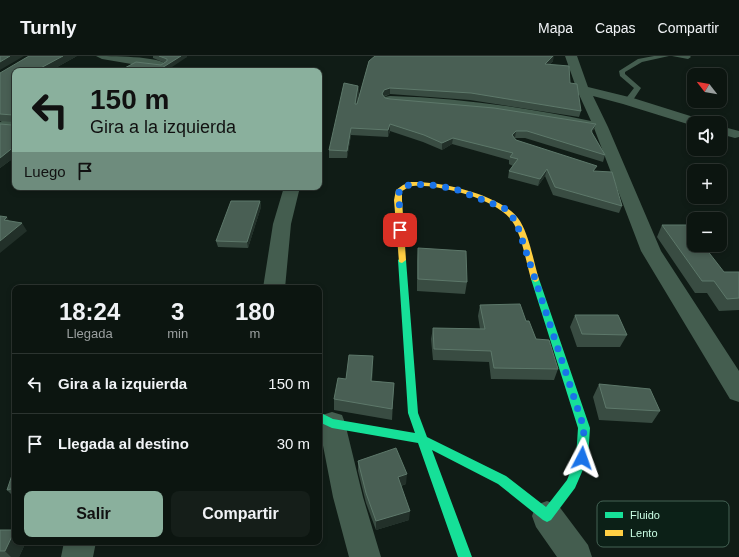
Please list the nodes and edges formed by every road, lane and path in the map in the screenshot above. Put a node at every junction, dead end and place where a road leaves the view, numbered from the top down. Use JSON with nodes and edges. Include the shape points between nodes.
{"nodes":[{"id":1,"x":102,"y":56,"type":"edge"},
{"id":2,"x":571,"y":56,"type":"edge"},
{"id":3,"x":666,"y":56,"type":"edge"},
{"id":4,"x":675,"y":56,"type":"edge"},
{"id":5,"x":688,"y":57,"type":"dead end"},
{"id":6,"x":159,"y":61,"type":"edge"},
{"id":7,"x":582,"y":90,"type":"junction"},
{"id":8,"x":390,"y":100,"type":"edge"},
{"id":9,"x":628,"y":101,"type":"junction"},
{"id":10,"x":687,"y":120,"type":"edge"},
{"id":11,"x":601,"y":127,"type":"junction"},
{"id":12,"x":727,"y":132,"type":"edge"},
{"id":13,"x":735,"y":134,"type":"dead end"},
{"id":14,"x":598,"y":167,"type":"edge"},
{"id":15,"x":620,"y":175,"type":"junction"},
{"id":16,"x":291,"y":190,"type":"edge"},
{"id":17,"x":274,"y":285,"type":"edge"},
{"id":18,"x":739,"y":392,"type":"edge"},
{"id":19,"x":326,"y":420,"type":"edge"},
{"id":20,"x":421,"y":440,"type":"junction"},
{"id":21,"x":547,"y":516,"type":"junction"},
{"id":22,"x":79,"y":545,"type":"edge"},
{"id":23,"x":77,"y":557,"type":"edge"},
{"id":24,"x":365,"y":557,"type":"edge"},
{"id":25,"x":465,"y":557,"type":"edge"},
{"id":26,"x":576,"y":557,"type":"edge"}],
"edges":[{"from":1,"to":6,"type":"street","via":[[143,63]]},
{"from":2,"to":7,"type":"street"},
{"from":3,"to":9,"type":"lane","via":[[640,60],[622,72],[622,76],[638,88]]},
{"from":4,"to":5,"type":"lane"},
{"from":7,"to":9,"type":"street"},
{"from":7,"to":11,"type":"street"},
{"from":8,"to":11,"type":"street","via":[[454,102]]},
{"from":9,"to":10,"type":"street"},
{"from":11,"to":15,"type":"street"},
{"from":12,"to":13,"type":"street"},
{"from":14,"to":15,"type":"street"},
{"from":15,"to":18,"type":"street","via":[[651,250]]},
{"from":16,"to":17,"type":"street","via":[[282,224]]},
{"from":19,"to":20,"type":"street"},
{"from":19,"to":24,"type":"street"},
{"from":20,"to":21,"type":"street","via":[[502,480]]},
{"from":20,"to":21,"type":"street","via":[[413,413],[398,200],[399,190],[411,184],[455,189],[504,208],[516,221],[584,428],[582,458],[571,484]]},
{"from":20,"to":25,"type":"street"},
{"from":21,"to":26,"type":"street"},
{"from":22,"to":23,"type":"street"}]}
